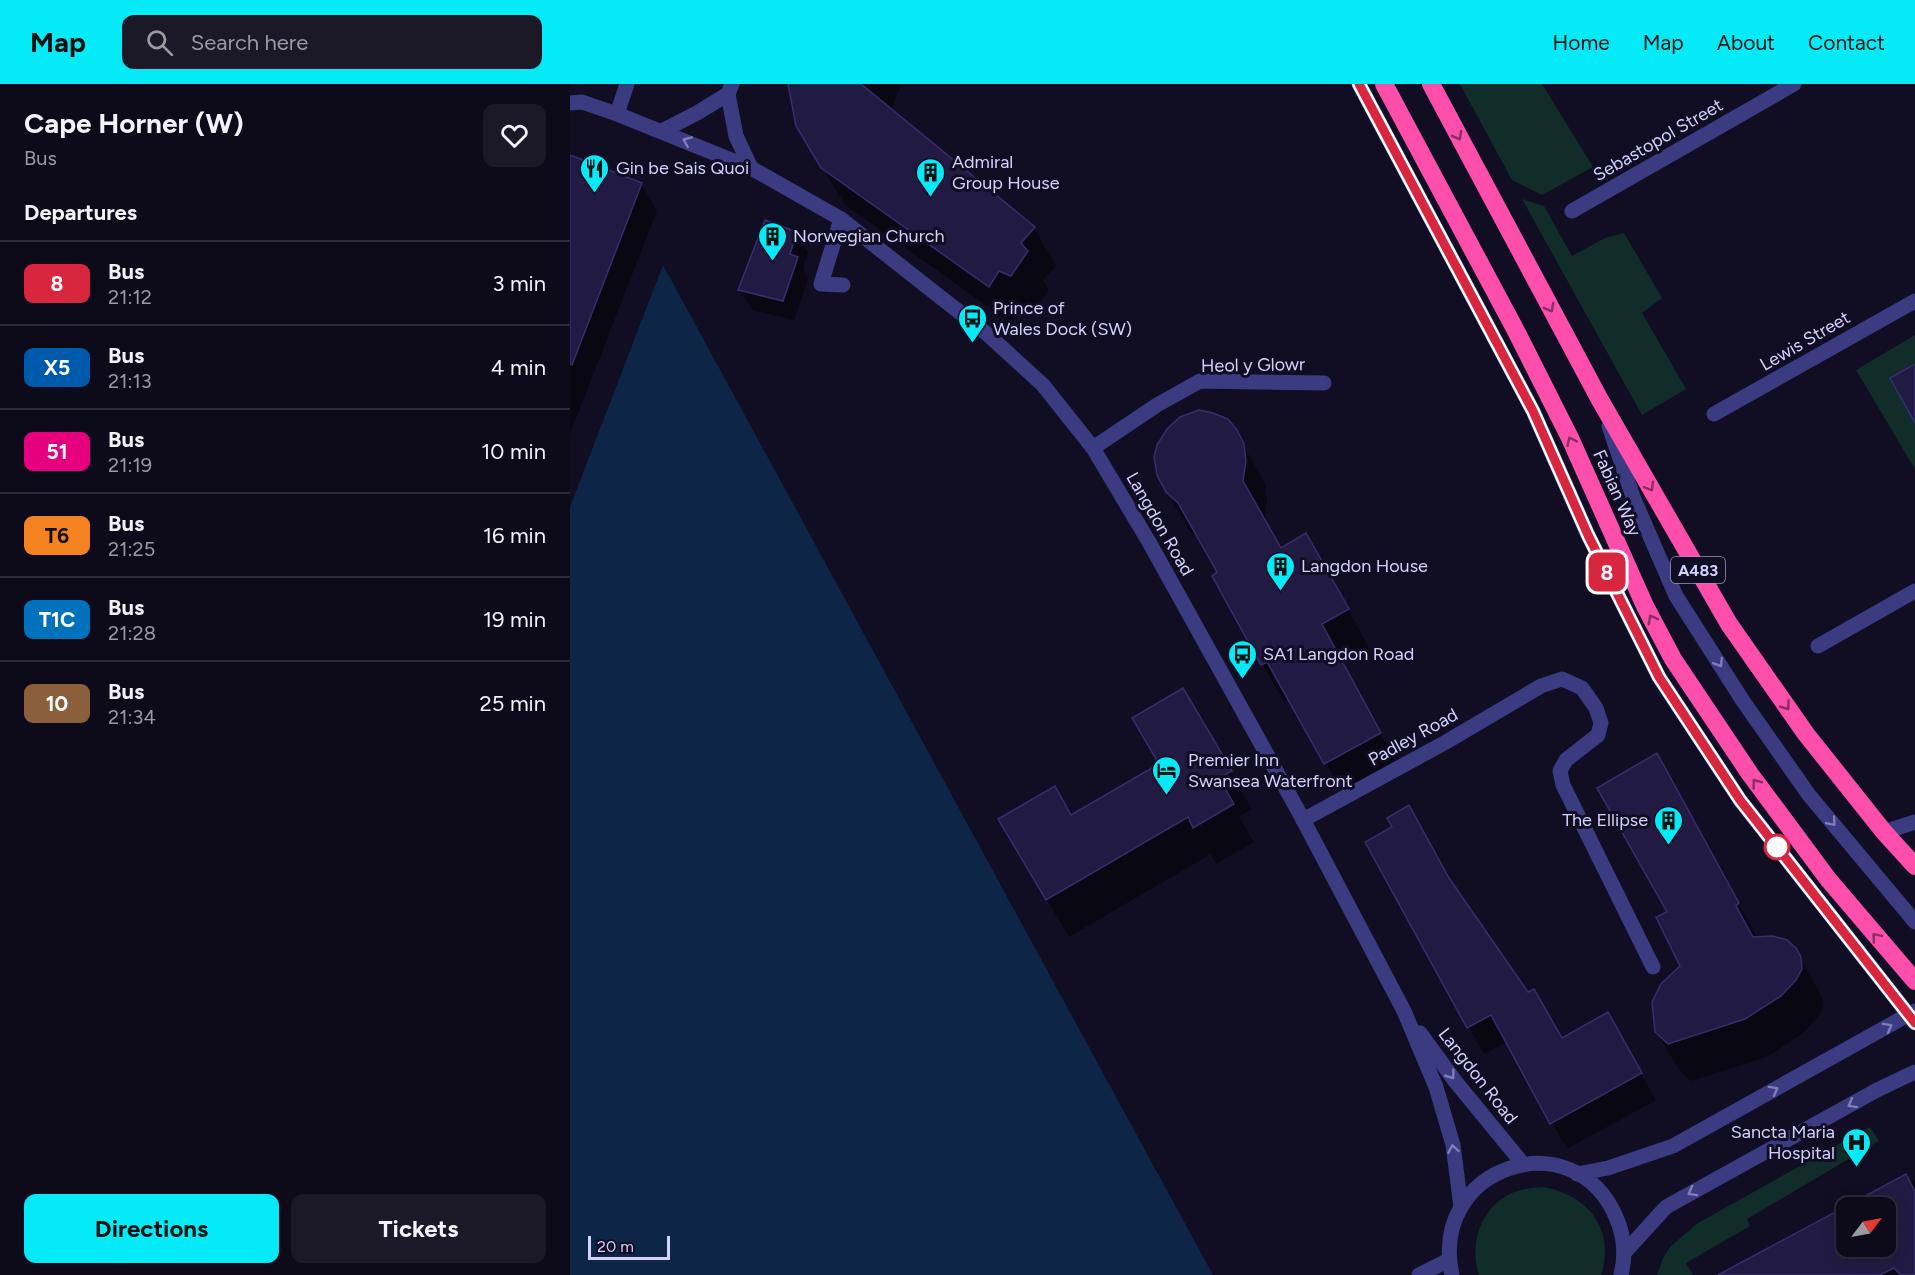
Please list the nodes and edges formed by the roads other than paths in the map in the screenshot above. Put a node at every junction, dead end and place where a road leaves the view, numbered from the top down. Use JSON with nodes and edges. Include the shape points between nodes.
{"nodes":[{"id":1,"x":627,"y":84,"type":"edge"},
{"id":2,"x":1359,"y":84,"type":"edge"},
{"id":3,"x":1384,"y":84,"type":"edge"},
{"id":4,"x":1431,"y":84,"type":"edge"},
{"id":5,"x":1794,"y":84,"type":"edge"},
{"id":6,"x":730,"y":89,"type":"edge"},
{"id":7,"x":570,"y":91,"type":"edge"},
{"id":8,"x":576,"y":102,"type":"edge"},
{"id":9,"x":617,"y":114,"type":"junction"},
{"id":10,"x":662,"y":131,"type":"junction"},
{"id":11,"x":751,"y":168,"type":"junction"},
{"id":12,"x":1572,"y":211,"type":"dead end"},
{"id":13,"x":841,"y":219,"type":"junction"},
{"id":14,"x":843,"y":285,"type":"dead end"},
{"id":15,"x":1915,"y":301,"type":"edge"},
{"id":16,"x":1324,"y":383,"type":"dead end"},
{"id":17,"x":1600,"y":400,"type":"junction"},
{"id":18,"x":1714,"y":414,"type":"dead end"},
{"id":19,"x":1093,"y":448,"type":"junction"},
{"id":20,"x":1915,"y":591,"type":"edge"},
{"id":21,"x":1818,"y":646,"type":"dead end"},
{"id":22,"x":1303,"y":820,"type":"junction"},
{"id":23,"x":1915,"y":822,"type":"edge"},
{"id":24,"x":1884,"y":832,"type":"junction"},
{"id":25,"x":1915,"y":866,"type":"edge"},
{"id":26,"x":1915,"y":922,"type":"edge"},
{"id":27,"x":1653,"y":967,"type":"dead end"},
{"id":28,"x":1915,"y":981,"type":"edge"},
{"id":29,"x":1404,"y":1011,"type":"junction"},
{"id":30,"x":1913,"y":1016,"type":"edge"},
{"id":31,"x":1915,"y":1072,"type":"edge"},
{"id":32,"x":1523,"y":1164,"type":"junction"},
{"id":33,"x":1577,"y":1174,"type":"junction"},
{"id":34,"x":1461,"y":1207,"type":"junction"},
{"id":35,"x":1625,"y":1252,"type":"junction"},
{"id":36,"x":1450,"y":1267,"type":"edge"},
{"id":37,"x":1419,"y":1275,"type":"edge"},
{"id":38,"x":1621,"y":1275,"type":"edge"}],
"edges":[{"from":1,"to":9,"type":"street"},
{"from":2,"to":30,"type":"street","via":[[1533,411],[1588,535],[1659,677],[1740,800]]},
{"from":28,"to":3,"type":"highway","name":"Fabian Way","one_way":true,"via":[[1828,879],[1750,774],[1673,659],[1515,328]]},
{"from":4,"to":17,"type":"highway","name":"Fabian Way","number":"A483","one_way":true},
{"from":5,"to":12,"type":"street","name":"Sebastopol Street"},
{"from":6,"to":10,"type":"street","via":[[697,113]]},
{"from":6,"to":11,"type":"street","via":[[735,136]]},
{"from":7,"to":8,"type":"street"},
{"from":8,"to":9,"type":"street","name":"Langdon Road"},
{"from":9,"to":10,"type":"street","name":"Langdon Road"},
{"from":11,"to":10,"type":"street","name":"Langdon Road","one_way":true},
{"from":11,"to":13,"type":"street","name":"Langdon Road"},
{"from":13,"to":14,"type":"street","via":[[821,284]]},
{"from":13,"to":19,"type":"street","name":"Langdon Road","via":[[986,333],[1043,385]]},
{"from":15,"to":18,"type":"street","name":"Lewis Street"},
{"from":16,"to":19,"type":"street","name":"Heol y Glowr","via":[[1200,381]]},
{"from":17,"to":24,"type":"highway","name":"Fabian Way","number":"A483","one_way":true,"via":[[1729,624],[1806,734]]},
{"from":17,"to":26,"type":"street","one_way":true,"via":[[1633,497],[1676,596],[1809,795]]},
{"from":19,"to":22,"type":"street","name":"Langdon Road"},
{"from":20,"to":21,"type":"street"},
{"from":22,"to":27,"type":"street","name":"Padley Road","via":[[1540,686],[1562,679],[1573,683],[1582,688],[1601,723],[1599,735],[1566,760],[1560,771],[1563,785]]},
{"from":22,"to":29,"type":"street","name":"Langdon Road"},
{"from":23,"to":24,"type":"street"},
{"from":24,"to":25,"type":"highway","name":"Fabian Way","number":"A483"},
{"from":29,"to":32,"type":"street","name":"Langdon Road","one_way":true},
{"from":34,"to":29,"type":"street","name":"Langdon Road","one_way":true,"via":[[1453,1145],[1436,1087]]},
{"from":33,"to":30,"type":"street","one_way":true,"via":[[1673,1146]]},
{"from":31,"to":35,"type":"street","one_way":true,"via":[[1666,1207]]},
{"from":32,"to":33,"type":"street","via":[[1560,1166]]},
{"from":32,"to":34,"type":"street","via":[[1487,1179]]},
{"from":33,"to":35,"type":"street","via":[[1597,1188],[1612,1206]]},
{"from":34,"to":36,"type":"street","via":[[1450,1232]]},
{"from":35,"to":38,"type":"street"},
{"from":36,"to":37,"type":"street"}]}
